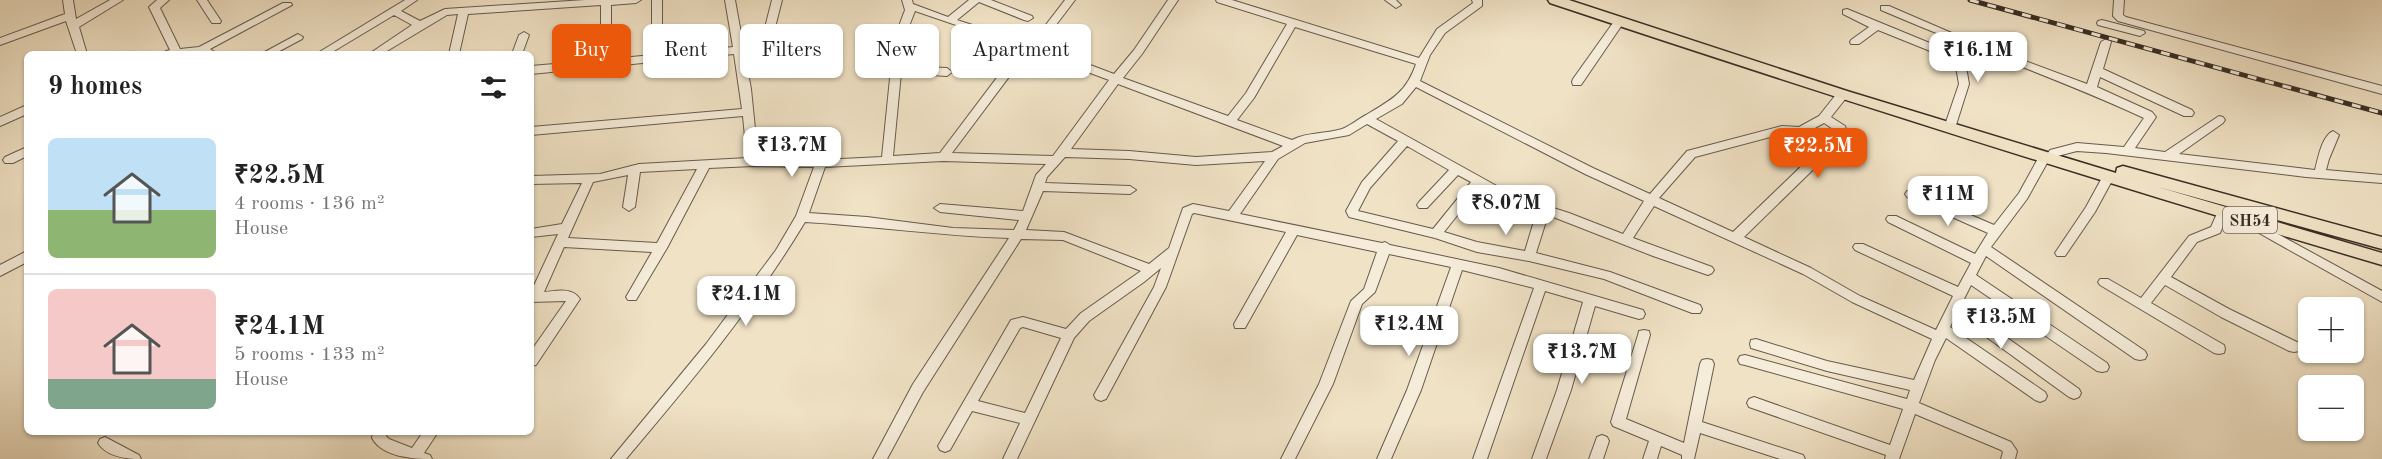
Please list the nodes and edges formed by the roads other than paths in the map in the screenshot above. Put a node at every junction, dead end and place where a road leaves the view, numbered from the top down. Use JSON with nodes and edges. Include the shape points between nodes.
{"nodes":[{"id":1,"x":68,"y":0,"type":"edge"},
{"id":2,"x":118,"y":0,"type":"edge"},
{"id":3,"x":164,"y":0,"type":"edge"},
{"id":4,"x":202,"y":0,"type":"edge"},
{"id":5,"x":412,"y":0,"type":"edge"},
{"id":6,"x":636,"y":0,"type":"edge"},
{"id":7,"x":657,"y":0,"type":"edge"},
{"id":8,"x":730,"y":0,"type":"edge"},
{"id":9,"x":777,"y":0,"type":"edge"},
{"id":10,"x":975,"y":0,"type":"edge"},
{"id":11,"x":982,"y":0,"type":"edge"},
{"id":12,"x":1070,"y":0,"type":"edge"},
{"id":13,"x":1173,"y":0,"type":"edge"},
{"id":14,"x":1221,"y":0,"type":"edge"},
{"id":15,"x":1477,"y":0,"type":"edge"},
{"id":16,"x":1555,"y":0,"type":"edge"},
{"id":17,"x":1573,"y":0,"type":"edge"},
{"id":18,"x":2119,"y":0,"type":"edge"},
{"id":19,"x":559,"y":2,"type":"edge"},
{"id":20,"x":606,"y":2,"type":"junction"},
{"id":21,"x":909,"y":3,"type":"edge"},
{"id":22,"x":512,"y":4,"type":"edge"},
{"id":23,"x":287,"y":5,"type":"dead end"},
{"id":24,"x":486,"y":5,"type":"edge"},
{"id":25,"x":1885,"y":8,"type":"dead end"},
{"id":26,"x":394,"y":11,"type":"junction"},
{"id":27,"x":464,"y":11,"type":"junction"},
{"id":28,"x":1847,"y":12,"type":"dead end"},
{"id":29,"x":1028,"y":18,"type":"dead end"},
{"id":30,"x":72,"y":21,"type":"junction"},
{"id":31,"x":216,"y":21,"type":"dead end"},
{"id":32,"x":949,"y":21,"type":"junction"},
{"id":33,"x":1293,"y":22,"type":"junction"},
{"id":34,"x":1619,"y":22,"type":"junction"},
{"id":35,"x":2102,"y":23,"type":"dead end"},
{"id":36,"x":606,"y":24,"type":"edge"},
{"id":37,"x":657,"y":24,"type":"edge"},
{"id":38,"x":771,"y":24,"type":"edge"},
{"id":39,"x":902,"y":24,"type":"edge"},
{"id":40,"x":958,"y":24,"type":"edge"},
{"id":41,"x":1050,"y":24,"type":"edge"},
{"id":42,"x":420,"y":25,"type":"junction"},
{"id":43,"x":1876,"y":26,"type":"junction"},
{"id":44,"x":524,"y":35,"type":"dead end"},
{"id":45,"x":298,"y":36,"type":"dead end"},
{"id":46,"x":1957,"y":39,"type":"junction"},
{"id":47,"x":0,"y":42,"type":"edge"},
{"id":48,"x":1855,"y":42,"type":"dead end"},
{"id":49,"x":2106,"y":42,"type":"dead end"},
{"id":50,"x":201,"y":50,"type":"junction"},
{"id":51,"x":739,"y":50,"type":"junction"},
{"id":52,"x":81,"y":51,"type":"edge"},
{"id":53,"x":171,"y":51,"type":"edge"},
{"id":54,"x":191,"y":51,"type":"edge"},
{"id":55,"x":204,"y":51,"type":"edge"},
{"id":56,"x":271,"y":51,"type":"edge"},
{"id":57,"x":326,"y":51,"type":"edge"},
{"id":58,"x":379,"y":51,"type":"edge"},
{"id":59,"x":455,"y":51,"type":"edge"},
{"id":60,"x":518,"y":51,"type":"edge"},
{"id":61,"x":728,"y":51,"type":"edge"},
{"id":62,"x":1960,"y":58,"type":"junction"},
{"id":63,"x":1421,"y":62,"type":"junction"},
{"id":64,"x":552,"y":68,"type":"edge"},
{"id":65,"x":534,"y":70,"type":"edge"},
{"id":66,"x":1091,"y":70,"type":"edge"},
{"id":67,"x":2097,"y":71,"type":"junction"},
{"id":68,"x":939,"y":72,"type":"edge"},
{"id":69,"x":947,"y":72,"type":"dead end"},
{"id":70,"x":895,"y":78,"type":"edge"},
{"id":71,"x":1005,"y":78,"type":"edge"},
{"id":72,"x":1116,"y":79,"type":"junction"},
{"id":73,"x":1414,"y":82,"type":"junction"},
{"id":74,"x":1577,"y":82,"type":"dead end"},
{"id":75,"x":2091,"y":89,"type":"junction"},
{"id":76,"x":2382,"y":90,"type":"edge"},
{"id":77,"x":1842,"y":95,"type":"junction"},
{"id":78,"x":2382,"y":98,"type":"edge"},
{"id":79,"x":24,"y":110,"type":"edge"},
{"id":80,"x":749,"y":112,"type":"junction"},
{"id":81,"x":2187,"y":113,"type":"dead end"},
{"id":82,"x":1824,"y":118,"type":"junction"},
{"id":83,"x":1231,"y":120,"type":"junction"},
{"id":84,"x":1369,"y":120,"type":"junction"},
{"id":85,"x":2219,"y":120,"type":"dead end"},
{"id":86,"x":0,"y":122,"type":"edge"},
{"id":87,"x":1952,"y":122,"type":"junction"},
{"id":88,"x":534,"y":131,"type":"edge"},
{"id":89,"x":1790,"y":131,"type":"junction"},
{"id":90,"x":2333,"y":135,"type":"dead end"},
{"id":91,"x":1406,"y":140,"type":"junction"},
{"id":92,"x":1293,"y":144,"type":"junction"},
{"id":93,"x":2127,"y":151,"type":"junction"},
{"id":94,"x":24,"y":152,"type":"edge"},
{"id":95,"x":1826,"y":153,"type":"junction"},
{"id":96,"x":2049,"y":155,"type":"junction"},
{"id":97,"x":1274,"y":156,"type":"junction"},
{"id":98,"x":2168,"y":156,"type":"junction"},
{"id":99,"x":943,"y":157,"type":"junction"},
{"id":100,"x":1059,"y":157,"type":"junction"},
{"id":101,"x":9,"y":160,"type":"dead end"},
{"id":102,"x":888,"y":160,"type":"junction"},
{"id":103,"x":753,"y":162,"type":"junction"},
{"id":104,"x":822,"y":163,"type":"junction"},
{"id":105,"x":705,"y":165,"type":"junction"},
{"id":106,"x":635,"y":169,"type":"junction"},
{"id":107,"x":1456,"y":169,"type":"junction"},
{"id":108,"x":2320,"y":174,"type":"junction"},
{"id":109,"x":2119,"y":176,"type":"junction"},
{"id":110,"x":589,"y":179,"type":"junction"},
{"id":111,"x":2382,"y":179,"type":"edge"},
{"id":112,"x":534,"y":180,"type":"edge"},
{"id":113,"x":1478,"y":181,"type":"junction"},
{"id":114,"x":1038,"y":187,"type":"junction"},
{"id":115,"x":1131,"y":190,"type":"dead end"},
{"id":116,"x":1911,"y":194,"type":"dead end"},
{"id":117,"x":1651,"y":200,"type":"junction"},
{"id":118,"x":1423,"y":205,"type":"dead end"},
{"id":119,"x":629,"y":207,"type":"dead end"},
{"id":120,"x":940,"y":208,"type":"dead end"},
{"id":121,"x":1544,"y":209,"type":"junction"},
{"id":122,"x":2223,"y":212,"type":"junction"},
{"id":123,"x":1233,"y":215,"type":"junction"},
{"id":124,"x":1026,"y":216,"type":"junction"},
{"id":125,"x":802,"y":217,"type":"junction"},
{"id":126,"x":2242,"y":218,"type":"junction"},
{"id":127,"x":1893,"y":219,"type":"dead end"},
{"id":128,"x":566,"y":228,"type":"junction"},
{"id":129,"x":1294,"y":229,"type":"junction"},
{"id":130,"x":1996,"y":231,"type":"junction"},
{"id":131,"x":534,"y":232,"type":"edge"},
{"id":132,"x":1018,"y":234,"type":"junction"},
{"id":133,"x":1436,"y":234,"type":"junction"},
{"id":134,"x":1626,"y":239,"type":"junction"},
{"id":135,"x":1734,"y":239,"type":"junction"},
{"id":136,"x":559,"y":242,"type":"junction"},
{"id":137,"x":2382,"y":243,"type":"edge"},
{"id":138,"x":1385,"y":247,"type":"junction"},
{"id":139,"x":1859,"y":247,"type":"dead end"},
{"id":140,"x":661,"y":248,"type":"junction"},
{"id":141,"x":1174,"y":250,"type":"junction"},
{"id":142,"x":2382,"y":250,"type":"edge"},
{"id":143,"x":2061,"y":253,"type":"dead end"},
{"id":144,"x":1982,"y":255,"type":"junction"},
{"id":145,"x":1529,"y":256,"type":"junction"},
{"id":146,"x":24,"y":258,"type":"edge"},
{"id":147,"x":2382,"y":259,"type":"edge"},
{"id":148,"x":1458,"y":264,"type":"junction"},
{"id":149,"x":1152,"y":270,"type":"junction"},
{"id":150,"x":1708,"y":270,"type":"dead end"},
{"id":151,"x":0,"y":271,"type":"edge"},
{"id":152,"x":1969,"y":277,"type":"junction"},
{"id":153,"x":2163,"y":279,"type":"junction"},
{"id":154,"x":2104,"y":282,"type":"dead end"},
{"id":155,"x":1541,"y":285,"type":"junction"},
{"id":156,"x":1961,"y":294,"type":"junction"},
{"id":157,"x":534,"y":295,"type":"edge"},
{"id":158,"x":534,"y":297,"type":"edge"},
{"id":159,"x":632,"y":297,"type":"dead end"},
{"id":160,"x":2382,"y":297,"type":"edge"},
{"id":161,"x":1590,"y":300,"type":"junction"},
{"id":162,"x":2143,"y":305,"type":"junction"},
{"id":163,"x":1954,"y":307,"type":"junction"},
{"id":164,"x":1696,"y":309,"type":"dead end"},
{"id":165,"x":1639,"y":314,"type":"dead end"},
{"id":166,"x":1240,"y":324,"type":"dead end"},
{"id":167,"x":1941,"y":333,"type":"junction"},
{"id":168,"x":1069,"y":335,"type":"junction"},
{"id":169,"x":1644,"y":335,"type":"dead end"},
{"id":170,"x":1756,"y":344,"type":"dead end"},
{"id":171,"x":2294,"y":347,"type":"dead end"},
{"id":172,"x":2219,"y":349,"type":"dead end"},
{"id":173,"x":2140,"y":355,"type":"dead end"},
{"id":174,"x":534,"y":357,"type":"edge"},
{"id":175,"x":1745,"y":360,"type":"dead end"},
{"id":176,"x":1707,"y":364,"type":"dead end"},
{"id":177,"x":2102,"y":367,"type":"dead end"},
{"id":178,"x":1918,"y":386,"type":"junction"},
{"id":179,"x":2074,"y":393,"type":"dead end"},
{"id":180,"x":1101,"y":395,"type":"dead end"},
{"id":181,"x":2040,"y":396,"type":"dead end"},
{"id":182,"x":1754,"y":403,"type":"dead end"},
{"id":183,"x":970,"y":405,"type":"junction"},
{"id":184,"x":1911,"y":406,"type":"junction"},
{"id":185,"x":1028,"y":419,"type":"junction"},
{"id":186,"x":1694,"y":424,"type":"junction"},
{"id":187,"x":380,"y":435,"type":"edge"},
{"id":188,"x":430,"y":435,"type":"edge"},
{"id":189,"x":1658,"y":439,"type":"junction"},
{"id":190,"x":1602,"y":441,"type":"dead end"},
{"id":191,"x":105,"y":442,"type":"dead end"},
{"id":192,"x":945,"y":446,"type":"dead end"},
{"id":193,"x":1688,"y":455,"type":"edge"},
{"id":194,"x":1893,"y":456,"type":"edge"},
{"id":195,"x":420,"y":457,"type":"edge"},
{"id":196,"x":134,"y":459,"type":"edge"},
{"id":197,"x":618,"y":459,"type":"edge"},
{"id":198,"x":880,"y":459,"type":"edge"},
{"id":199,"x":1010,"y":459,"type":"edge"},
{"id":200,"x":1288,"y":459,"type":"edge"},
{"id":201,"x":1384,"y":459,"type":"edge"},
{"id":202,"x":1480,"y":459,"type":"edge"},
{"id":203,"x":1539,"y":459,"type":"edge"},
{"id":204,"x":1596,"y":459,"type":"edge"},
{"id":205,"x":1650,"y":459,"type":"edge"},
{"id":206,"x":1798,"y":459,"type":"edge"},
{"id":207,"x":2007,"y":459,"type":"edge"}],
"edges":[{"from":1,"to":30,"type":"street"},
{"from":2,"to":30,"type":"street"},
{"from":3,"to":53,"type":"street","via":[[153,7]]},
{"from":4,"to":31,"type":"street"},
{"from":5,"to":26,"type":"street"},
{"from":6,"to":20,"type":"street"},
{"from":7,"to":37,"type":"street"},
{"from":8,"to":51,"type":"street"},
{"from":9,"to":38,"type":"street"},
{"from":10,"to":32,"type":"street"},
{"from":11,"to":29,"type":"street"},
{"from":12,"to":41,"type":"street"},
{"from":13,"to":72,"type":"street"},
{"from":14,"to":33,"type":"street"},
{"from":15,"to":63,"type":"street","via":[[1478,4],[1441,31]]},
{"from":16,"to":34,"type":"main road"},
{"from":17,"to":87,"type":"main road"},
{"from":18,"to":76,"type":"street","via":[[2118,16],[2122,20]]},
{"from":19,"to":20,"type":"street"},
{"from":19,"to":22,"type":"street"},
{"from":20,"to":36,"type":"street"},
{"from":21,"to":32,"type":"street"},
{"from":21,"to":39,"type":"street"},
{"from":22,"to":24,"type":"street"},
{"from":23,"to":50,"type":"street"},
{"from":24,"to":27,"type":"street"},
{"from":25,"to":46,"type":"street"},
{"from":26,"to":42,"type":"street"},
{"from":26,"to":57,"type":"street"},
{"from":27,"to":42,"type":"street","via":[[442,13]]},
{"from":27,"to":59,"type":"street"},
{"from":28,"to":43,"type":"street"},
{"from":30,"to":47,"type":"street"},
{"from":30,"to":52,"type":"street"},
{"from":32,"to":40,"type":"street"},
{"from":33,"to":63,"type":"street"},
{"from":33,"to":83,"type":"street"},
{"from":34,"to":74,"type":"street"},
{"from":34,"to":77,"type":"main road"},
{"from":35,"to":78,"type":"street"},
{"from":42,"to":58,"type":"street"},
{"from":43,"to":48,"type":"street"},
{"from":43,"to":62,"type":"street"},
{"from":44,"to":60,"type":"street"},
{"from":45,"to":56,"type":"street"},
{"from":46,"to":62,"type":"street"},
{"from":46,"to":75,"type":"street"},
{"from":49,"to":67,"type":"street"},
{"from":50,"to":54,"type":"street"},
{"from":50,"to":55,"type":"street"},
{"from":51,"to":61,"type":"street"},
{"from":51,"to":80,"type":"street"},
{"from":62,"to":87,"type":"street","via":[[1964,84]]},
{"from":63,"to":73,"type":"street"},
{"from":64,"to":65,"type":"street"},
{"from":66,"to":72,"type":"street"},
{"from":67,"to":75,"type":"street"},
{"from":67,"to":81,"type":"street"},
{"from":68,"to":69,"type":"street"},
{"from":70,"to":102,"type":"street"},
{"from":71,"to":99,"type":"street"},
{"from":72,"to":83,"type":"street"},
{"from":72,"to":100,"type":"street"},
{"from":73,"to":84,"type":"street","via":[[1398,101]]},
{"from":73,"to":117,"type":"street"},
{"from":75,"to":93,"type":"street","via":[[2149,116]]},
{"from":77,"to":82,"type":"street"},
{"from":77,"to":96,"type":"main road"},
{"from":79,"to":86,"type":"street"},
{"from":80,"to":88,"type":"street"},
{"from":80,"to":103,"type":"street"},
{"from":82,"to":89,"type":"street","via":[[1800,131]]},
{"from":82,"to":95,"type":"street","via":[[1843,132]]},
{"from":83,"to":92,"type":"street"},
{"from":84,"to":91,"type":"street"},
{"from":84,"to":92,"type":"street","via":[[1345,132]]},
{"from":85,"to":98,"type":"street"},
{"from":87,"to":96,"type":"main road"},
{"from":89,"to":95,"type":"street"},
{"from":89,"to":117,"type":"street","via":[[1691,154]]},
{"from":90,"to":108,"type":"street"},
{"from":91,"to":107,"type":"street"},
{"from":91,"to":133,"type":"street","via":[[1366,185],[1351,213]]},
{"from":92,"to":97,"type":"street"},
{"from":93,"to":96,"type":"street","via":[[2077,147]]},
{"from":93,"to":98,"type":"street"},
{"from":94,"to":101,"type":"street"},
{"from":95,"to":135,"type":"street"},
{"from":96,"to":109,"type":"main road"},
{"from":96,"to":130,"type":"street"},
{"from":97,"to":100,"type":"street","via":[[1196,161],[1129,155]]},
{"from":97,"to":123,"type":"street"},
{"from":98,"to":108,"type":"street"},
{"from":99,"to":100,"type":"street"},
{"from":99,"to":102,"type":"street"},
{"from":100,"to":114,"type":"street","via":[[1042,175]]},
{"from":102,"to":104,"type":"street"},
{"from":103,"to":104,"type":"street"},
{"from":103,"to":105,"type":"street"},
{"from":104,"to":125,"type":"street"},
{"from":105,"to":106,"type":"street"},
{"from":105,"to":140,"type":"street"},
{"from":106,"to":110,"type":"street"},
{"from":106,"to":119,"type":"street"},
{"from":107,"to":113,"type":"street"},
{"from":107,"to":118,"type":"street"},
{"from":108,"to":111,"type":"street"},
{"from":109,"to":122,"type":"main road","number":"SH54"},
{"from":109,"to":137,"type":"main road","number":"SH54"},
{"from":109,"to":142,"type":"main road","number":"SH54"},
{"from":109,"to":143,"type":"street"},
{"from":110,"to":112,"type":"street"},
{"from":110,"to":128,"type":"street"},
{"from":113,"to":121,"type":"street","via":[[1518,202]]},
{"from":113,"to":133,"type":"street"},
{"from":114,"to":115,"type":"street"},
{"from":114,"to":124,"type":"street"},
{"from":116,"to":130,"type":"street"},
{"from":117,"to":134,"type":"street"},
{"from":117,"to":135,"type":"street"},
{"from":120,"to":124,"type":"street"},
{"from":121,"to":134,"type":"street"},
{"from":121,"to":145,"type":"street"},
{"from":122,"to":126,"type":"main road","number":"SH54"},
{"from":122,"to":153,"type":"street","via":[[2216,230],[2193,239]]},
{"from":123,"to":129,"type":"street"},
{"from":123,"to":141,"type":"street","via":[[1193,208],[1187,211]]},
{"from":124,"to":132,"type":"street"},
{"from":125,"to":132,"type":"street","via":[[953,232]]},
{"from":125,"to":197,"type":"street","via":[[711,348]]},
{"from":126,"to":147,"type":"main road","number":"SH54"},
{"from":126,"to":160,"type":"street"},
{"from":127,"to":144,"type":"street"},
{"from":128,"to":131,"type":"street"},
{"from":128,"to":136,"type":"street"},
{"from":129,"to":138,"type":"street"},
{"from":129,"to":166,"type":"street"},
{"from":130,"to":144,"type":"street"},
{"from":132,"to":149,"type":"street","via":[[1073,238]]},
{"from":132,"to":198,"type":"street","via":[[918,388]]},
{"from":133,"to":145,"type":"street","via":[[1477,247]]},
{"from":134,"to":150,"type":"street","via":[[1657,254]]},
{"from":135,"to":167,"type":"street","via":[[1807,271],[1856,299]]},
{"from":136,"to":140,"type":"street"},
{"from":136,"to":157,"type":"street"},
{"from":138,"to":148,"type":"street"},
{"from":138,"to":200,"type":"street","via":[[1369,292],[1358,299],[1326,384]]},
{"from":139,"to":156,"type":"street"},
{"from":140,"to":159,"type":"street"},
{"from":141,"to":149,"type":"street"},
{"from":141,"to":180,"type":"street","via":[[1160,287]]},
{"from":144,"to":152,"type":"street"},
{"from":144,"to":173,"type":"street"},
{"from":145,"to":164,"type":"street","via":[[1606,275]]},
{"from":146,"to":151,"type":"street"},
{"from":148,"to":155,"type":"street"},
{"from":148,"to":201,"type":"street","via":[[1414,390]]},
{"from":149,"to":168,"type":"street","via":[[1085,317]]},
{"from":152,"to":156,"type":"street"},
{"from":152,"to":177,"type":"street"},
{"from":153,"to":162,"type":"street"},
{"from":153,"to":171,"type":"street"},
{"from":154,"to":162,"type":"street"},
{"from":155,"to":161,"type":"street"},
{"from":155,"to":202,"type":"street"},
{"from":156,"to":163,"type":"street"},
{"from":158,"to":174,"type":"street","via":[[574,299]]},
{"from":161,"to":165,"type":"street"},
{"from":161,"to":203,"type":"street"},
{"from":162,"to":172,"type":"street"},
{"from":163,"to":167,"type":"street"},
{"from":163,"to":179,"type":"street"},
{"from":167,"to":178,"type":"street"},
{"from":167,"to":181,"type":"street"},
{"from":168,"to":183,"type":"street","via":[[1018,322]]},
{"from":168,"to":185,"type":"street"},
{"from":169,"to":189,"type":"street","via":[[1618,422]]},
{"from":170,"to":178,"type":"street","via":[[1827,366]]},
{"from":175,"to":184,"type":"street"},
{"from":176,"to":186,"type":"street"},
{"from":178,"to":184,"type":"street"},
{"from":182,"to":194,"type":"street"},
{"from":183,"to":185,"type":"street"},
{"from":183,"to":192,"type":"street"},
{"from":184,"to":194,"type":"street"},
{"from":184,"to":207,"type":"street","via":[[2006,446],[2010,451]]},
{"from":185,"to":199,"type":"street"},
{"from":186,"to":193,"type":"street"},
{"from":186,"to":206,"type":"street"},
{"from":187,"to":195,"type":"street","via":[[380,441]]},
{"from":188,"to":195,"type":"street"},
{"from":189,"to":193,"type":"street"},
{"from":189,"to":205,"type":"street"},
{"from":190,"to":204,"type":"street"},
{"from":191,"to":196,"type":"street"}]}
